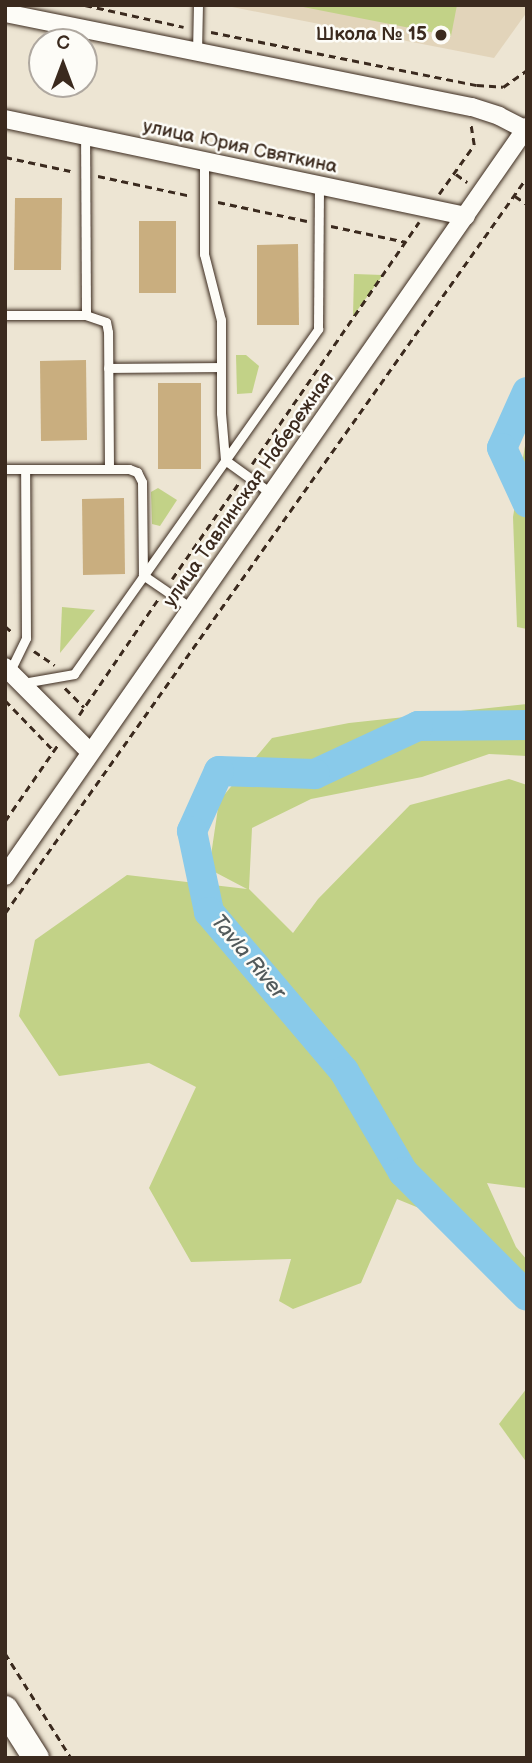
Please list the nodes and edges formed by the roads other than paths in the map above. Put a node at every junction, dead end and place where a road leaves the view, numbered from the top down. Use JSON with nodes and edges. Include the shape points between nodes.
{"nodes":[{"id":1,"x":198,"y":5,"type":"edge"},
{"id":2,"x":5,"y":13,"type":"edge"},
{"id":3,"x":197,"y":52,"type":"junction"},
{"id":4,"x":5,"y":120,"type":"edge"},
{"id":5,"x":526,"y":128,"type":"edge"},
{"id":6,"x":85,"y":136,"type":"junction"},
{"id":7,"x":204,"y":161,"type":"junction"},
{"id":8,"x":319,"y":185,"type":"junction"},
{"id":9,"x":466,"y":216,"type":"junction"},
{"id":10,"x":5,"y":315,"type":"edge"},
{"id":11,"x":86,"y":315,"type":"junction"},
{"id":12,"x":221,"y":367,"type":"junction"},
{"id":13,"x":108,"y":368,"type":"junction"},
{"id":14,"x":225,"y":460,"type":"junction"},
{"id":15,"x":109,"y":468,"type":"junction"},
{"id":16,"x":5,"y":469,"type":"edge"},
{"id":17,"x":25,"y":469,"type":"junction"},
{"id":18,"x":272,"y":494,"type":"junction"},
{"id":19,"x":143,"y":575,"type":"junction"},
{"id":20,"x":191,"y":608,"type":"junction"},
{"id":21,"x":11,"y":674,"type":"edge"},
{"id":22,"x":90,"y":752,"type":"junction"},
{"id":23,"x":5,"y":876,"type":"edge"},
{"id":24,"x":5,"y":1709,"type":"edge"},
{"id":25,"x":36,"y":1758,"type":"edge"}],
"edges":[{"from":1,"to":3,"type":"lane"},
{"from":2,"to":3,"type":"street"},
{"from":3,"to":5,"type":"street","via":[[472,107]]},
{"from":4,"to":6,"type":"street","name":"улица Юрия Святкина"},
{"from":5,"to":9,"type":"street","name":"улица Тавлинская Набережная"},
{"from":6,"to":7,"type":"street","name":"улица Юрия Святкина"},
{"from":6,"to":11,"type":"lane"},
{"from":7,"to":8,"type":"street","name":"улица Юрия Святкина"},
{"from":7,"to":12,"type":"lane","via":[[204,254],[221,320]]},
{"from":8,"to":9,"type":"street","name":"улица Юрия Святкина"},
{"from":8,"to":14,"type":"lane","via":[[318,329]]},
{"from":9,"to":18,"type":"street","name":"улица Тавлинская Набережная"},
{"from":10,"to":11,"type":"lane"},
{"from":11,"to":13,"type":"lane","via":[[106,322]]},
{"from":12,"to":13,"type":"lane"},
{"from":12,"to":14,"type":"lane"},
{"from":13,"to":15,"type":"lane"},
{"from":14,"to":18,"type":"lane"},
{"from":14,"to":19,"type":"lane"},
{"from":15,"to":17,"type":"lane"},
{"from":15,"to":19,"type":"lane","via":[[129,468],[142,482]]},
{"from":16,"to":17,"type":"lane"},
{"from":17,"to":21,"type":"lane","via":[[26,638]]},
{"from":18,"to":20,"type":"street","name":"улица Тавлинская Набережная"},
{"from":19,"to":20,"type":"lane"},
{"from":19,"to":21,"type":"lane","via":[[74,674]]},
{"from":20,"to":22,"type":"street","name":"улица Тавлинская Набережная"},
{"from":21,"to":22,"type":"street"},
{"from":22,"to":23,"type":"street","name":"улица Тавлинская Набережная"},
{"from":24,"to":25,"type":"main road"}]}
